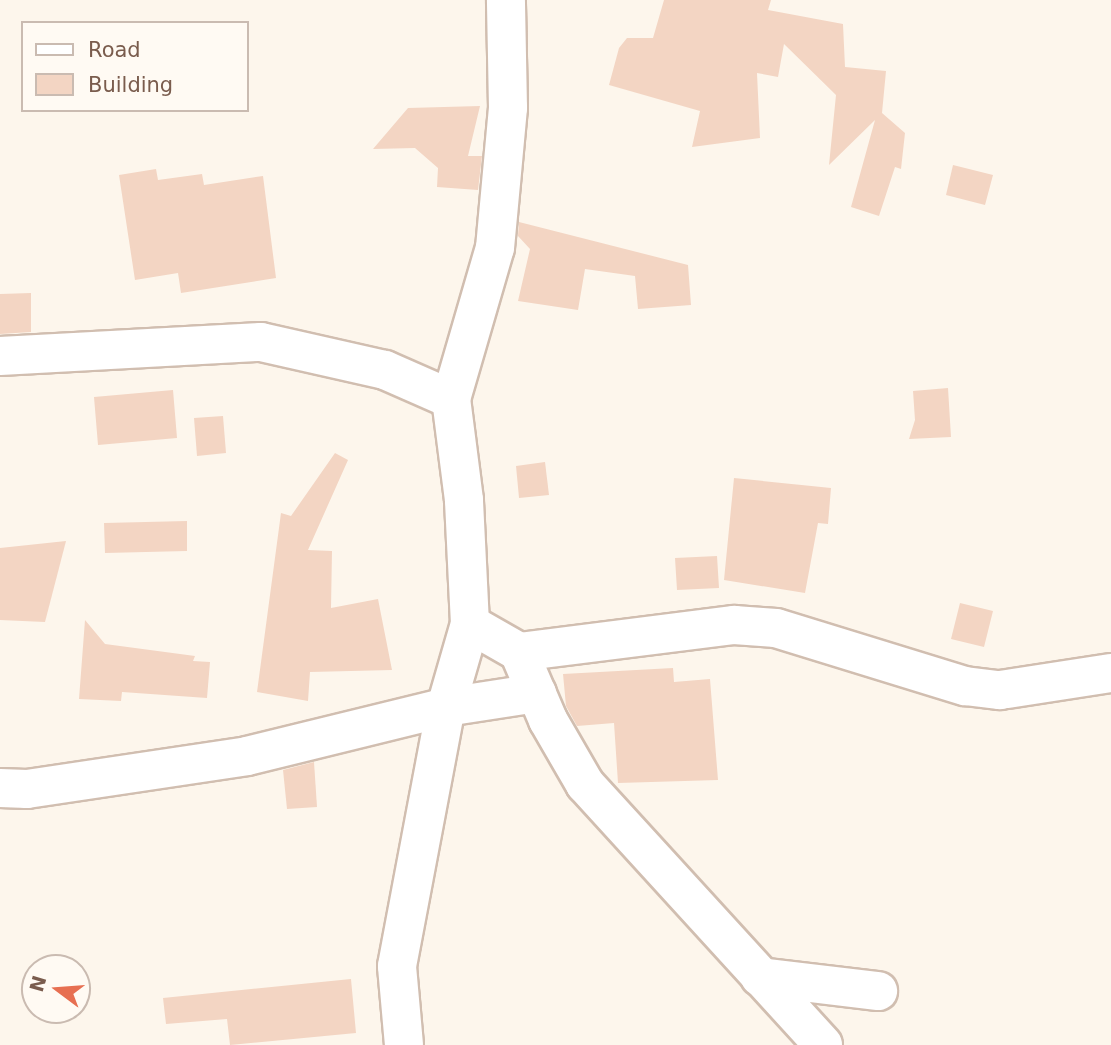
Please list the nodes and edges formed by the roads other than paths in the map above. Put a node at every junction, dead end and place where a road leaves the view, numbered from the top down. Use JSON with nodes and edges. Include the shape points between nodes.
{"nodes":[{"id":1,"x":506,"y":0,"type":"edge"},
{"id":2,"x":0,"y":356,"type":"edge"},
{"id":3,"x":451,"y":399,"type":"junction"},
{"id":4,"x":470,"y":624,"type":"junction"},
{"id":5,"x":519,"y":652,"type":"junction"},
{"id":6,"x":1111,"y":673,"type":"edge"},
{"id":7,"x":537,"y":693,"type":"junction"},
{"id":8,"x":446,"y":708,"type":"junction"},
{"id":9,"x":0,"y":788,"type":"edge"},
{"id":10,"x":760,"y":977,"type":"junction"},
{"id":11,"x":878,"y":991,"type":"dead end"},
{"id":12,"x":404,"y":1045,"type":"edge"},
{"id":13,"x":822,"y":1045,"type":"edge"}],
"edges":[{"from":1,"to":3,"type":"street","via":[[508,108],[495,248]]},
{"from":2,"to":3,"type":"street","via":[[261,342],[385,370]]},
{"from":3,"to":4,"type":"street","via":[[464,500]]},
{"from":4,"to":5,"type":"street"},
{"from":4,"to":8,"type":"street"},
{"from":5,"to":6,"type":"street","via":[[734,625],[776,628],[965,686],[1000,690]]},
{"from":5,"to":7,"type":"street"},
{"from":7,"to":8,"type":"street"},
{"from":7,"to":10,"type":"street","via":[[585,784]]},
{"from":8,"to":9,"type":"street","via":[[247,756],[27,789]]},
{"from":8,"to":12,"type":"street","via":[[397,966]]},
{"from":10,"to":11,"type":"street"},
{"from":10,"to":13,"type":"street"}]}
